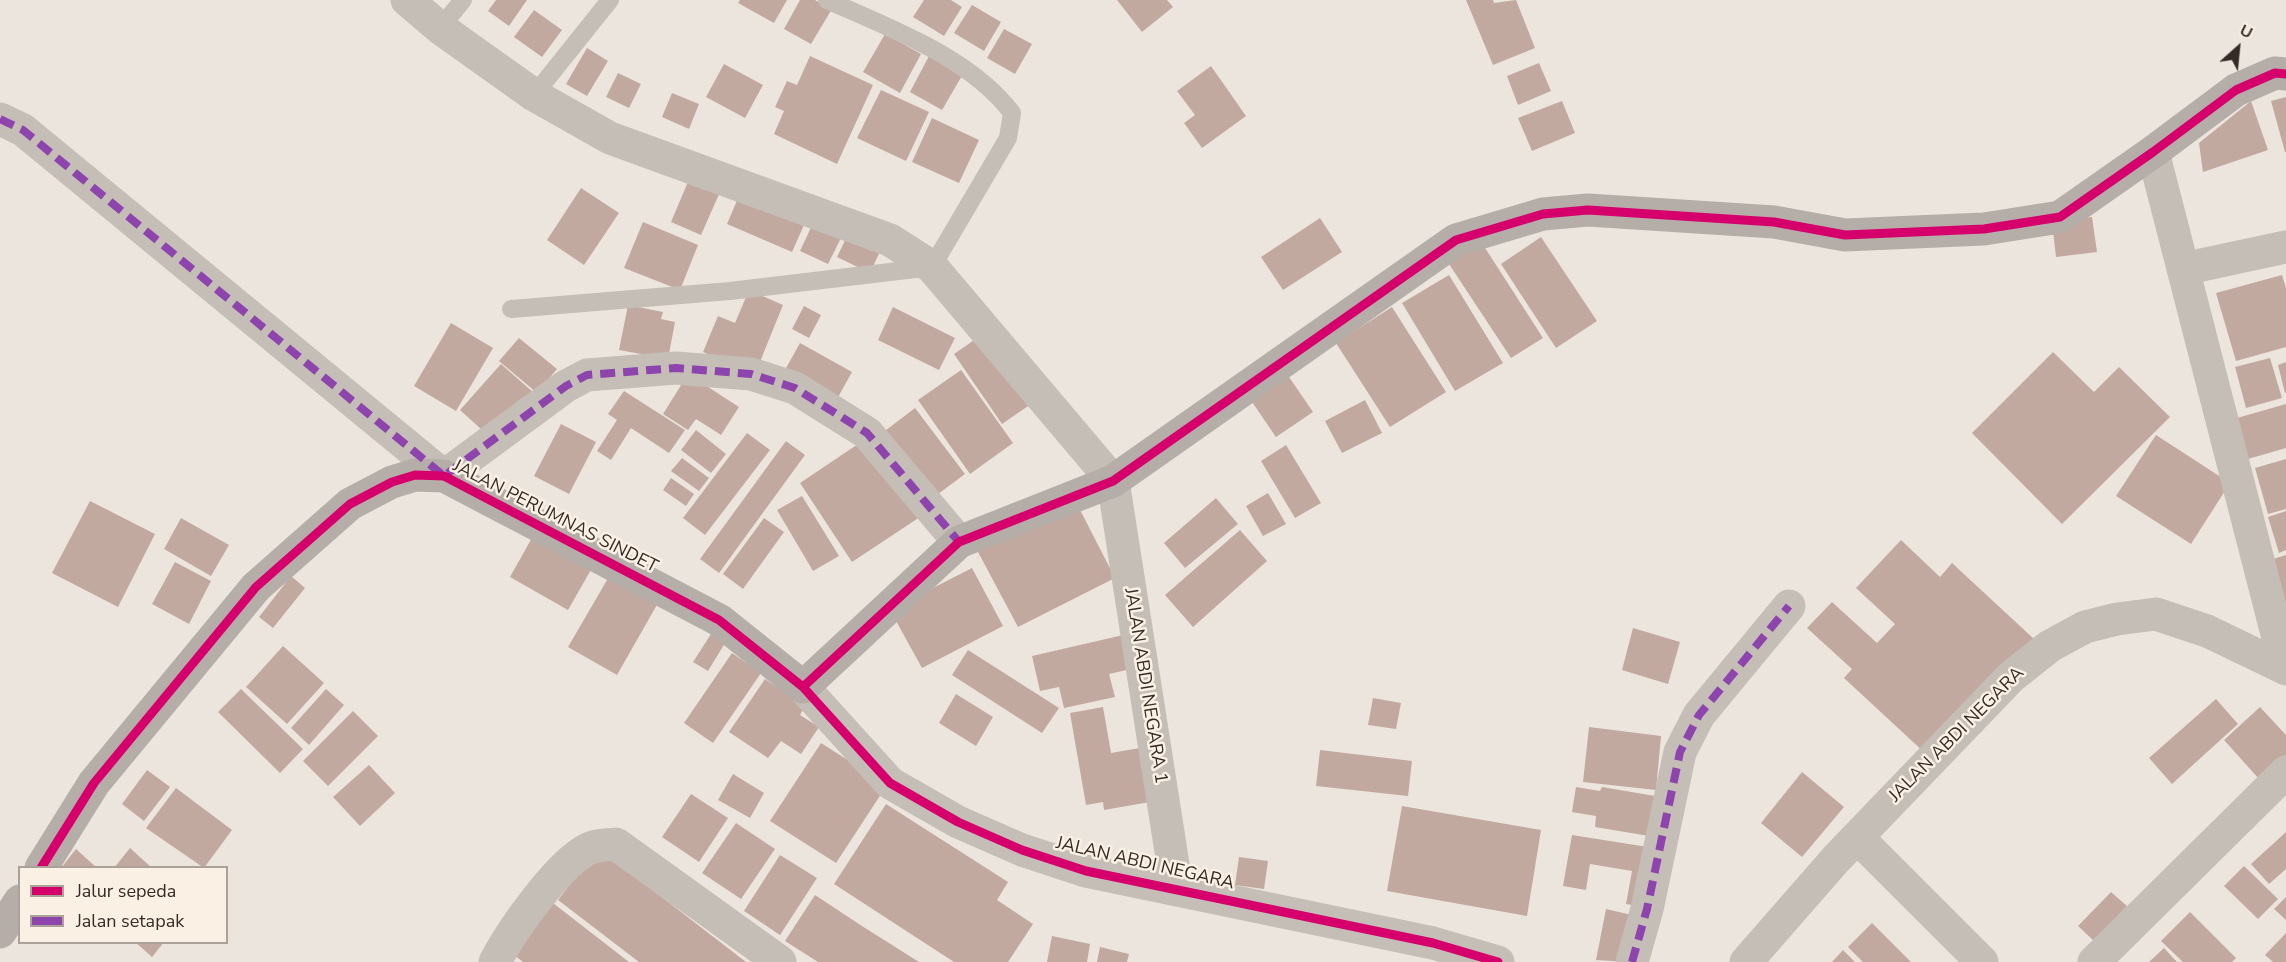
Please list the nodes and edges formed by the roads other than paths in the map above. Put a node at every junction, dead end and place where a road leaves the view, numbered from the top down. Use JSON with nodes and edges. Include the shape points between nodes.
{"nodes":[{"id":1,"x":407,"y":0,"type":"edge"},
{"id":2,"x":463,"y":0,"type":"edge"},
{"id":3,"x":610,"y":0,"type":"edge"},
{"id":4,"x":831,"y":1,"type":"edge"},
{"id":5,"x":440,"y":28,"type":"junction"},
{"id":6,"x":2286,"y":74,"type":"edge"},
{"id":7,"x":534,"y":95,"type":"junction"},
{"id":8,"x":0,"y":119,"type":"edge"},
{"id":9,"x":2153,"y":152,"type":"junction"},
{"id":10,"x":2286,"y":247,"type":"edge"},
{"id":11,"x":932,"y":267,"type":"junction"},
{"id":12,"x":2183,"y":269,"type":"junction"},
{"id":13,"x":511,"y":309,"type":"dead end"},
{"id":14,"x":444,"y":476,"type":"junction"},
{"id":15,"x":1113,"y":481,"type":"junction"},
{"id":16,"x":959,"y":542,"type":"junction"},
{"id":17,"x":1789,"y":606,"type":"dead end"},
{"id":18,"x":2286,"y":669,"type":"edge"},
{"id":19,"x":803,"y":687,"type":"junction"},
{"id":20,"x":2286,"y":772,"type":"edge"},
{"id":21,"x":1857,"y":837,"type":"junction"},
{"id":22,"x":42,"y":866,"type":"edge"},
{"id":23,"x":1177,"y":890,"type":"junction"},
{"id":24,"x":18,"y":904,"type":"edge"},
{"id":25,"x":0,"y":932,"type":"edge"},
{"id":26,"x":1431,"y":952,"type":"edge"},
{"id":27,"x":495,"y":962,"type":"edge"},
{"id":28,"x":780,"y":962,"type":"edge"},
{"id":29,"x":1498,"y":962,"type":"edge"},
{"id":30,"x":1632,"y":962,"type":"edge"},
{"id":31,"x":1746,"y":962,"type":"edge"},
{"id":32,"x":1982,"y":962,"type":"edge"},
{"id":33,"x":2094,"y":962,"type":"edge"}],
"edges":[{"from":1,"to":5,"type":"street"},
{"from":2,"to":5,"type":"lane"},
{"from":3,"to":7,"type":"lane"},
{"from":4,"to":11,"type":"lane","via":[[947,57],[988,87],[1012,113],[1008,138]]},
{"from":5,"to":7,"type":"street"},
{"from":6,"to":9,"type":"street","via":[[2275,73],[2236,90]]},
{"from":7,"to":11,"type":"street","via":[[610,138],[890,240]]},
{"from":8,"to":14,"type":"street","via":[[23,130]]},
{"from":9,"to":12,"type":"street"},
{"from":9,"to":15,"type":"street","via":[[2060,217],[1984,229],[1845,235],[1774,222],[1588,210],[1543,214],[1501,225],[1456,240],[1418,265]]},
{"from":10,"to":12,"type":"street"},
{"from":11,"to":13,"type":"lane","via":[[730,291]]},
{"from":11,"to":15,"type":"street"},
{"from":12,"to":18,"type":"street"},
{"from":14,"to":16,"type":"street","via":[[566,386],[587,375],[676,368],[751,374],[795,388],[867,433]]},
{"from":14,"to":19,"type":"street","name":"JALAN PERUMNAS SINDET","via":[[719,620]]},
{"from":14,"to":22,"type":"street","name":"JALAN PERUMNAS SINDET","via":[[415,475],[350,504],[256,587],[94,783]]},
{"from":15,"to":16,"type":"street"},
{"from":15,"to":23,"type":"street","name":"JALAN ABDI NEGARA 1"},
{"from":16,"to":19,"type":"street"},
{"from":17,"to":30,"type":"street","via":[[1699,715],[1680,752]]},
{"from":18,"to":21,"type":"street","name":"JALAN ABDI NEGARA","via":[[2207,631],[2156,614],[2085,627],[2050,646],[2011,677]]},
{"from":19,"to":23,"type":"street","name":"JALAN ABDI NEGARA","via":[[890,783],[958,822],[1022,850],[1086,871]]},
{"from":20,"to":33,"type":"street"},
{"from":21,"to":31,"type":"street","name":"JALAN ABDI NEGARA"},
{"from":21,"to":32,"type":"street"},
{"from":23,"to":26,"type":"street","name":"JALAN ABDI NEGARA"},
{"from":24,"to":25,"type":"street"},
{"from":26,"to":29,"type":"street","name":"JALAN ABDI NEGARA"},
{"from":27,"to":28,"type":"street","via":[[551,881],[570,862],[592,848],[616,844]]}]}
